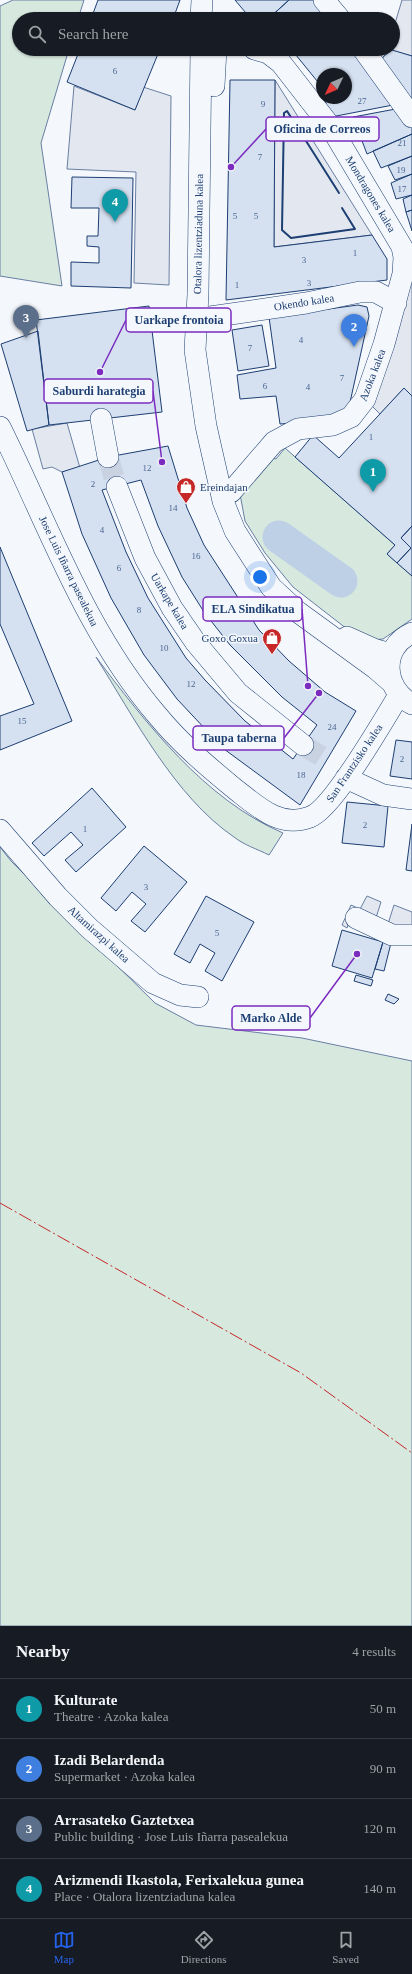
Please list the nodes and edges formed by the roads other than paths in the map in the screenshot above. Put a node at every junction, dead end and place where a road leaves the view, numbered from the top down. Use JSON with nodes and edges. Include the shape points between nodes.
{"nodes":[{"id":1,"x":202,"y":0,"type":"edge"},
{"id":2,"x":215,"y":0,"type":"edge"},
{"id":3,"x":324,"y":0,"type":"edge"},
{"id":4,"x":201,"y":12,"type":"edge"},
{"id":5,"x":216,"y":12,"type":"edge"},
{"id":6,"x":334,"y":12,"type":"edge"},
{"id":7,"x":201,"y":56,"type":"edge"},
{"id":8,"x":216,"y":56,"type":"edge"},
{"id":9,"x":272,"y":56,"type":"edge"},
{"id":10,"x":368,"y":56,"type":"edge"},
{"id":11,"x":412,"y":117,"type":"edge"},
{"id":12,"x":396,"y":302,"type":"junction"},
{"id":13,"x":210,"y":317,"type":"junction"},
{"id":14,"x":0,"y":427,"type":"edge"},
{"id":15,"x":117,"y":487,"type":"tunnel mouth"},
{"id":16,"x":231,"y":492,"type":"junction"},
{"id":17,"x":412,"y":633,"type":"edge"},
{"id":18,"x":391,"y":654,"type":"junction"},
{"id":19,"x":400,"y":693,"type":"edge"},
{"id":20,"x":303,"y":745,"type":"tunnel mouth"},
{"id":21,"x":346,"y":778,"type":"junction"},
{"id":22,"x":412,"y":799,"type":"edge"},
{"id":23,"x":300,"y":820,"type":"joint"},
{"id":24,"x":0,"y":830,"type":"edge"},
{"id":25,"x":356,"y":918,"type":"dead end"},
{"id":26,"x":412,"y":935,"type":"edge"},
{"id":27,"x":198,"y":997,"type":"dead end"}],
"edges":[{"from":1,"to":4,"type":"street"},
{"from":2,"to":5,"type":"street"},
{"from":3,"to":6,"type":"street"},
{"from":7,"to":19,"type":"street","name":"Otalora lizentziaduna kalea","via":[[195,350],[206,426],[223,501],[235,530],[270,587],[298,612],[376,668]]},
{"from":8,"to":13,"type":"street","name":"Otalora lizentziaduna kalea","via":[[210,224]]},
{"from":9,"to":12,"type":"street","name":"Mondragones kalea","via":[[281,63],[330,126],[402,247],[404,274]]},
{"from":10,"to":11,"type":"street"},
{"from":12,"to":13,"type":"street","name":"Okendo kalea","via":[[376,292],[360,292]]},
{"from":12,"to":16,"type":"street","name":"Azoka kalea","via":[[365,399],[352,418],[333,425],[298,429],[274,442]]},
{"from":13,"to":16,"type":"street","name":"Otalora lizentziaduna kalea","via":[[210,377],[215,420]]},
{"from":14,"to":23,"type":"street","name":"Jose Luis Iñarra pasealekua","via":[[84,605],[128,677],[156,715],[200,761],[267,814],[284,820]]},
{"from":15,"to":20,"type":"street","name":"Uarkape kalea","via":[[145,558],[172,608],[196,643],[238,693]]},
{"from":16,"to":18,"type":"street","name":"Otalora lizentziaduna kalea","via":[[253,546],[276,579],[301,603],[347,636]]},
{"from":17,"to":18,"type":"street","via":[[401,640]]},
{"from":18,"to":19,"type":"street","via":[[388,668]]},
{"from":19,"to":21,"type":"street","name":"San Frantzisko kalea"},
{"from":21,"to":22,"type":"street","via":[[383,795]]},
{"from":21,"to":23,"type":"street","name":"San Frantzisko kalea","via":[[325,806],[312,817]]},
{"from":24,"to":27,"type":"street","name":"Altamirazpi kalea","via":[[58,897],[153,984],[180,995]]},
{"from":25,"to":26,"type":"street","via":[[392,935]]}]}
